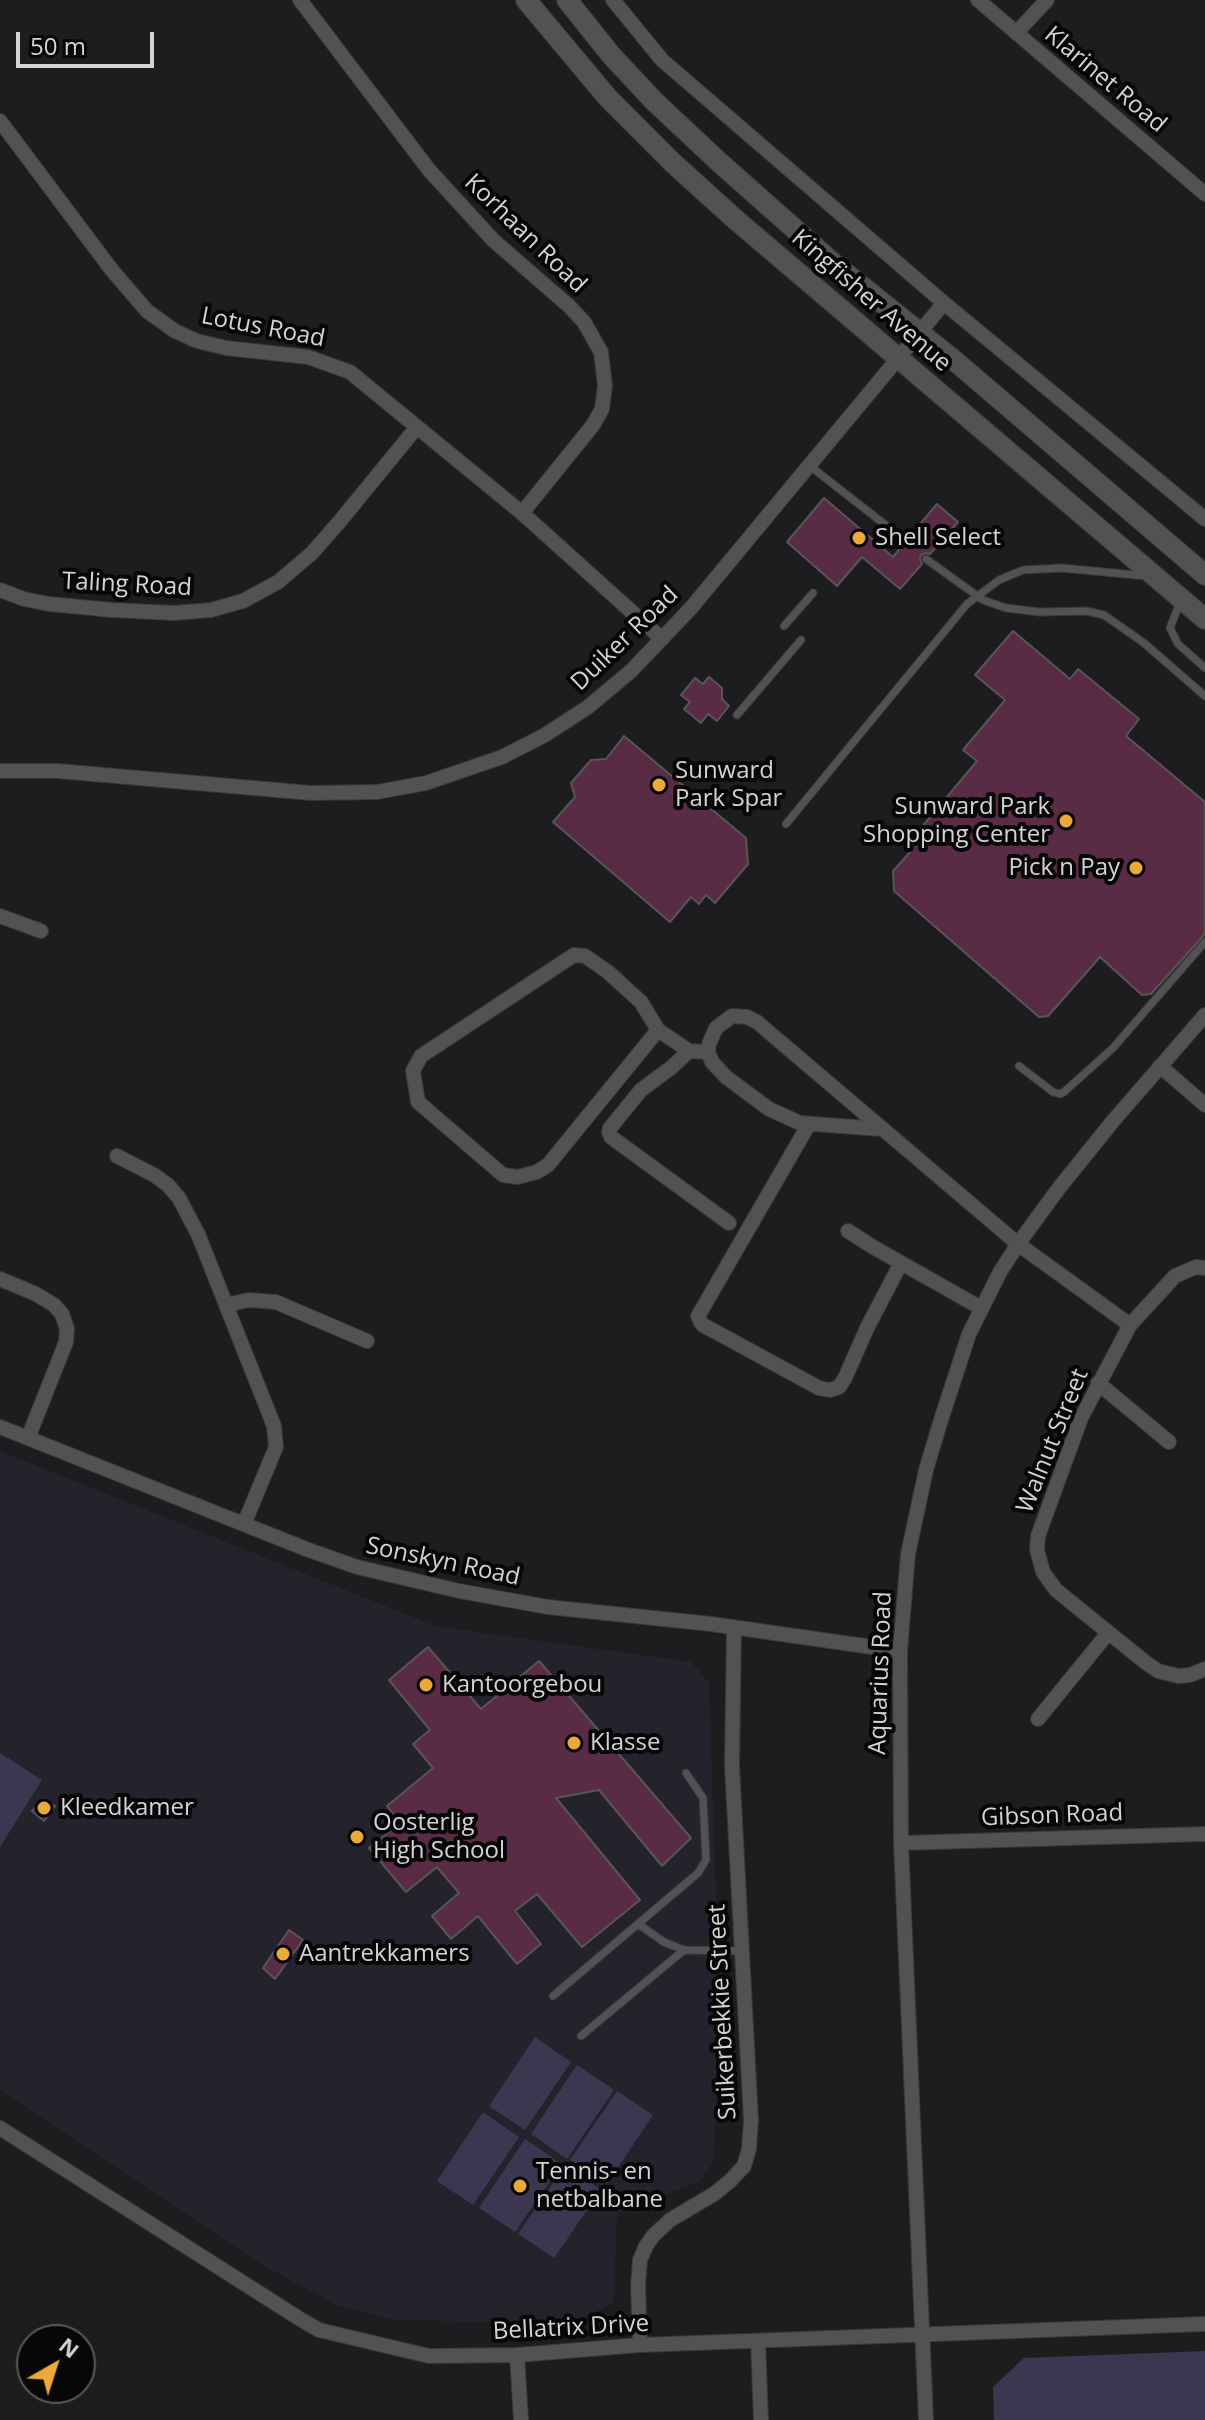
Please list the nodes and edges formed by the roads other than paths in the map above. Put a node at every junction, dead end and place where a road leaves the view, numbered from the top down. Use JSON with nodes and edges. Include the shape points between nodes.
{"nodes":[{"id":1,"x":300,"y":0,"type":"edge"},
{"id":2,"x":526,"y":0,"type":"edge"},
{"id":3,"x":567,"y":0,"type":"edge"},
{"id":4,"x":613,"y":0,"type":"edge"},
{"id":5,"x":978,"y":0,"type":"edge"},
{"id":6,"x":1047,"y":0,"type":"edge"},
{"id":7,"x":1016,"y":33,"type":"junction"},
{"id":8,"x":0,"y":121,"type":"edge"},
{"id":9,"x":1205,"y":194,"type":"edge"},
{"id":10,"x":944,"y":303,"type":"junction"},
{"id":11,"x":919,"y":332,"type":"junction"},
{"id":12,"x":898,"y":359,"type":"junction"},
{"id":13,"x":417,"y":427,"type":"junction"},
{"id":14,"x":810,"y":466,"type":"junction"},
{"id":15,"x":522,"y":513,"type":"junction"},
{"id":16,"x":1205,"y":519,"type":"edge"},
{"id":17,"x":906,"y":541,"type":"dead end"},
{"id":18,"x":926,"y":559,"type":"dead end"},
{"id":19,"x":1205,"y":575,"type":"edge"},
{"id":20,"x":1154,"y":577,"type":"junction"},
{"id":21,"x":0,"y":590,"type":"edge"},
{"id":22,"x":813,"y":593,"type":"dead end"},
{"id":23,"x":976,"y":596,"type":"junction"},
{"id":24,"x":1182,"y":599,"type":"junction"},
{"id":25,"x":1205,"y":619,"type":"edge"},
{"id":26,"x":784,"y":626,"type":"dead end"},
{"id":27,"x":662,"y":639,"type":"junction"},
{"id":28,"x":801,"y":640,"type":"dead end"},
{"id":29,"x":1205,"y":668,"type":"edge"},
{"id":30,"x":1205,"y":696,"type":"edge"},
{"id":31,"x":737,"y":715,"type":"dead end"},
{"id":32,"x":0,"y":771,"type":"edge"},
{"id":33,"x":786,"y":824,"type":"dead end"},
{"id":34,"x":0,"y":916,"type":"edge"},
{"id":35,"x":41,"y":931,"type":"dead end"},
{"id":36,"x":1205,"y":942,"type":"edge"},
{"id":37,"x":1205,"y":1015,"type":"edge"},
{"id":38,"x":658,"y":1030,"type":"junction"},
{"id":39,"x":689,"y":1051,"type":"junction"},
{"id":40,"x":708,"y":1052,"type":"junction"},
{"id":41,"x":1019,"y":1066,"type":"dead end"},
{"id":42,"x":1160,"y":1066,"type":"junction"},
{"id":43,"x":1205,"y":1105,"type":"edge"},
{"id":44,"x":809,"y":1124,"type":"junction"},
{"id":45,"x":881,"y":1129,"type":"junction"},
{"id":46,"x":117,"y":1156,"type":"dead end"},
{"id":47,"x":729,"y":1223,"type":"dead end"},
{"id":48,"x":848,"y":1231,"type":"dead end"},
{"id":49,"x":1018,"y":1244,"type":"junction"},
{"id":50,"x":901,"y":1263,"type":"junction"},
{"id":51,"x":1205,"y":1268,"type":"edge"},
{"id":52,"x":0,"y":1279,"type":"edge"},
{"id":53,"x":226,"y":1305,"type":"junction"},
{"id":54,"x":981,"y":1308,"type":"junction"},
{"id":55,"x":1130,"y":1325,"type":"junction"},
{"id":56,"x":367,"y":1341,"type":"dead end"},
{"id":57,"x":1098,"y":1383,"type":"junction"},
{"id":58,"x":0,"y":1427,"type":"edge"},
{"id":59,"x":28,"y":1438,"type":"junction"},
{"id":60,"x":1169,"y":1442,"type":"dead end"},
{"id":61,"x":244,"y":1524,"type":"junction"},
{"id":62,"x":734,"y":1627,"type":"junction"},
{"id":63,"x":1108,"y":1633,"type":"junction"},
{"id":64,"x":900,"y":1651,"type":"junction"},
{"id":65,"x":1205,"y":1669,"type":"edge"},
{"id":66,"x":1038,"y":1719,"type":"dead end"},
{"id":67,"x":686,"y":1773,"type":"dead end"},
{"id":68,"x":1205,"y":1834,"type":"edge"},
{"id":69,"x":901,"y":1843,"type":"junction"},
{"id":70,"x":638,"y":1924,"type":"junction"},
{"id":71,"x":684,"y":1950,"type":"junction"},
{"id":72,"x":742,"y":1951,"type":"junction"},
{"id":73,"x":553,"y":1996,"type":"dead end"},
{"id":74,"x":581,"y":2036,"type":"dead end"},
{"id":75,"x":0,"y":2128,"type":"edge"},
{"id":76,"x":1205,"y":2324,"type":"edge"},
{"id":77,"x":923,"y":2335,"type":"junction"},
{"id":78,"x":758,"y":2341,"type":"junction"},
{"id":79,"x":640,"y":2345,"type":"junction"},
{"id":80,"x":517,"y":2355,"type":"junction"},
{"id":81,"x":521,"y":2420,"type":"edge"},
{"id":82,"x":761,"y":2420,"type":"edge"},
{"id":83,"x":926,"y":2420,"type":"edge"}],
"edges":[{"from":1,"to":15,"type":"street","name":"Korhaan Road","via":[[429,170],[493,240],[569,306],[601,352],[602,409]]},
{"from":2,"to":12,"type":"street","name":"Kingfisher Avenue","via":[[608,98],[673,163]]},
{"from":3,"to":11,"type":"street","name":"Kingfisher Avenue","via":[[673,119],[833,263]]},
{"from":4,"to":10,"type":"street","via":[[662,60]]},
{"from":5,"to":7,"type":"street","name":"Klarinet Road"},
{"from":6,"to":7,"type":"street"},
{"from":7,"to":9,"type":"street","name":"Klarinet Road"},
{"from":8,"to":13,"type":"street","name":"Lotus Road","via":[[130,294],[161,321],[197,341],[332,364],[367,383]]},
{"from":10,"to":11,"type":"street","name":"Duiker Road"},
{"from":10,"to":16,"type":"street"},
{"from":11,"to":12,"type":"street","name":"Duiker Road"},
{"from":11,"to":19,"type":"street","name":"Kingfisher Avenue"},
{"from":12,"to":14,"type":"street","name":"Duiker Road"},
{"from":12,"to":20,"type":"street","name":"Kingfisher Avenue"},
{"from":13,"to":15,"type":"street","name":"Lotus Road"},
{"from":13,"to":21,"type":"street","name":"Taling Road","via":[[312,553],[278,582],[243,601],[211,610],[143,611],[49,604]]},
{"from":14,"to":17,"type":"lane"},
{"from":14,"to":27,"type":"street","name":"Duiker Road"},
{"from":15,"to":27,"type":"street","name":"Lotus Road"},
{"from":18,"to":23,"type":"lane"},
{"from":20,"to":23,"type":"lane","via":[[1061,568],[1023,570]]},
{"from":20,"to":24,"type":"street","name":"Kingfisher Avenue"},
{"from":22,"to":26,"type":"lane"},
{"from":23,"to":30,"type":"lane","via":[[1021,611],[1104,615]]},
{"from":23,"to":33,"type":"lane"},
{"from":24,"to":25,"type":"street","name":"Kingfisher Avenue"},
{"from":24,"to":29,"type":"lane","via":[[1170,628],[1178,644]]},
{"from":27,"to":32,"type":"street","name":"Duiker Road","via":[[588,707],[545,735],[502,757],[426,783],[377,792],[311,793],[58,771]]},
{"from":28,"to":31,"type":"lane"},
{"from":34,"to":35,"type":"street"},
{"from":36,"to":41,"type":"lane","via":[[1113,1048],[1064,1092],[1053,1092]]},
{"from":37,"to":42,"type":"street","name":"Aquarius Road"},
{"from":38,"to":38,"type":"street","via":[[537,1172],[503,1175],[418,1102],[413,1071],[421,1056],[574,955],[585,956],[608,972],[641,1002]]},
{"from":38,"to":39,"type":"street"},
{"from":39,"to":40,"type":"street"},
{"from":39,"to":47,"type":"street","via":[[641,1090],[609,1132]]},
{"from":40,"to":44,"type":"street","via":[[718,1071],[748,1094],[782,1116]]},
{"from":40,"to":45,"type":"street","via":[[721,1023],[732,1016],[747,1017]]},
{"from":42,"to":43,"type":"street"},
{"from":42,"to":49,"type":"street","name":"Aquarius Road"},
{"from":44,"to":45,"type":"street"},
{"from":44,"to":50,"type":"street","via":[[698,1316],[700,1321],[830,1390],[845,1378]]},
{"from":45,"to":49,"type":"street"},
{"from":46,"to":53,"type":"street","via":[[154,1175],[179,1198]]},
{"from":48,"to":50,"type":"street"},
{"from":49,"to":54,"type":"street","name":"Aquarius Road"},
{"from":49,"to":55,"type":"street"},
{"from":50,"to":54,"type":"street"},
{"from":51,"to":55,"type":"street","name":"Walnut Street","via":[[1175,1276]]},
{"from":52,"to":59,"type":"street","via":[[54,1305],[67,1329]]},
{"from":53,"to":56,"type":"street","via":[[276,1302]]},
{"from":53,"to":61,"type":"street","via":[[277,1439]]},
{"from":54,"to":64,"type":"street","name":"Aquarius Road","via":[[926,1470],[908,1554]]},
{"from":55,"to":57,"type":"street","name":"Walnut Street"},
{"from":57,"to":60,"type":"street"},
{"from":57,"to":63,"type":"street","name":"Walnut Street","via":[[1067,1452],[1037,1550],[1043,1572],[1056,1590]]},
{"from":58,"to":59,"type":"street","name":"Sonskyn Road"},
{"from":59,"to":61,"type":"street","name":"Sonskyn Road"},
{"from":61,"to":62,"type":"street","name":"Sonskyn Road","via":[[357,1567],[459,1591],[548,1607]]},
{"from":62,"to":64,"type":"street","name":"Sonskyn Road"},
{"from":62,"to":72,"type":"street","name":"Suikerbekkie Street","via":[[732,1766]]},
{"from":63,"to":65,"type":"street","name":"Walnut Street","via":[[1158,1671],[1178,1676]]},
{"from":63,"to":66,"type":"street"},
{"from":64,"to":69,"type":"street","name":"Aquarius Road"},
{"from":67,"to":70,"type":"lane","via":[[703,1798],[706,1860]]},
{"from":68,"to":69,"type":"street","name":"Gibson Road"},
{"from":69,"to":77,"type":"street","name":"Aquarius Road"},
{"from":70,"to":71,"type":"lane"},
{"from":70,"to":73,"type":"lane"},
{"from":71,"to":72,"type":"lane"},
{"from":71,"to":74,"type":"lane"},
{"from":72,"to":79,"type":"street","name":"Suikerbekkie Street","via":[[749,2149],[744,2166],[730,2181],[670,2220],[646,2246],[638,2285]]},
{"from":75,"to":80,"type":"street","name":"Bellatrix Drive","via":[[319,2330],[429,2356]]},
{"from":76,"to":77,"type":"street","name":"Bellatrix Drive"},
{"from":77,"to":78,"type":"street","name":"Bellatrix Drive"},
{"from":77,"to":83,"type":"street","name":"Aquarius Road"},
{"from":78,"to":79,"type":"street","name":"Bellatrix Drive"},
{"from":78,"to":82,"type":"street"},
{"from":79,"to":80,"type":"street","name":"Bellatrix Drive"},
{"from":80,"to":81,"type":"street"}]}
